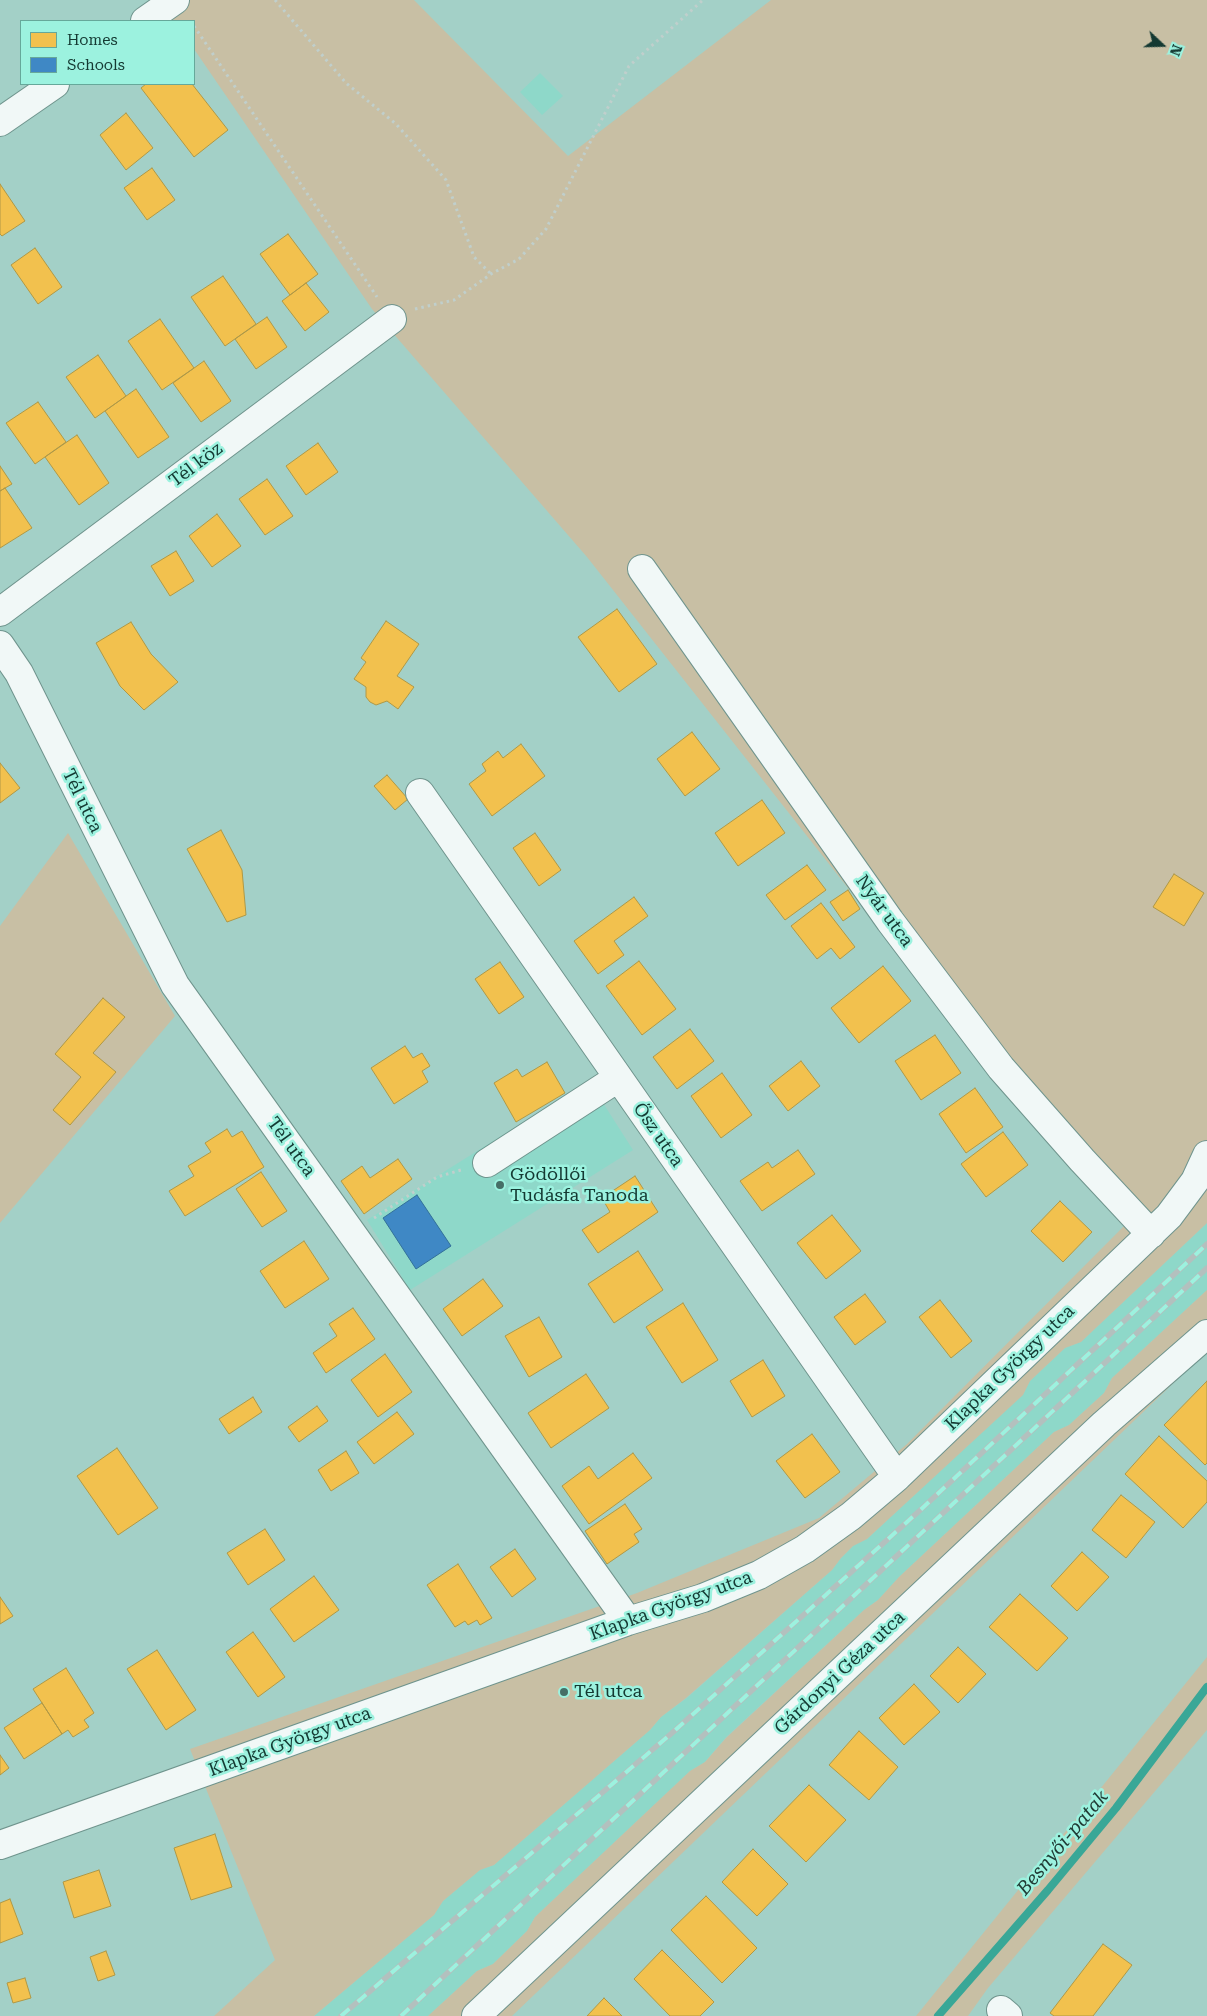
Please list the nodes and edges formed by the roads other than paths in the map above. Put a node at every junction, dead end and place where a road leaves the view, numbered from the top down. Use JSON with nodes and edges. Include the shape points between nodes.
{"nodes":[{"id":1,"x":175,"y":0,"type":"edge"},
{"id":2,"x":146,"y":20,"type":"edge"},
{"id":3,"x":54,"y":85,"type":"edge"},
{"id":4,"x":0,"y":122,"type":"edge"},
{"id":5,"x":392,"y":319,"type":"road end"},
{"id":6,"x":642,"y":569,"type":"dead end"},
{"id":7,"x":0,"y":612,"type":"edge"},
{"id":8,"x":0,"y":645,"type":"edge"},
{"id":9,"x":420,"y":793,"type":"dead end"},
{"id":10,"x":618,"y":1078,"type":"junction"},
{"id":11,"x":1207,"y":1155,"type":"edge"},
{"id":12,"x":487,"y":1163,"type":"road end"},
{"id":13,"x":1151,"y":1234,"type":"junction"},
{"id":14,"x":1207,"y":1334,"type":"edge"},
{"id":15,"x":897,"y":1477,"type":"junction"},
{"id":16,"x":628,"y":1621,"type":"junction"},
{"id":17,"x":0,"y":1845,"type":"edge"},
{"id":18,"x":476,"y":2016,"type":"edge"}],
"edges":[{"from":1,"to":2,"type":"street"},
{"from":3,"to":4,"type":"street"},
{"from":5,"to":7,"type":"street","name":"Tél köz"},
{"from":6,"to":13,"type":"street","name":"Nyár utca","via":[[890,921],[1001,1068]]},
{"from":8,"to":16,"type":"street","name":"Tél utca","via":[[19,673],[175,985]]},
{"from":9,"to":10,"type":"street","name":"Ősz utca"},
{"from":10,"to":12,"type":"street"},
{"from":10,"to":15,"type":"street","name":"Ősz utca"},
{"from":11,"to":13,"type":"street","name":"Klapka György utca","via":[[1187,1194]]},
{"from":13,"to":15,"type":"street","name":"Klapka György utca"},
{"from":14,"to":18,"type":"street","name":"Gárdonyi Géza utca","via":[[1104,1424]]},
{"from":15,"to":16,"type":"street","name":"Klapka György utca","via":[[805,1549],[759,1575],[703,1598]]},
{"from":16,"to":17,"type":"street","name":"Klapka György utca"}]}
